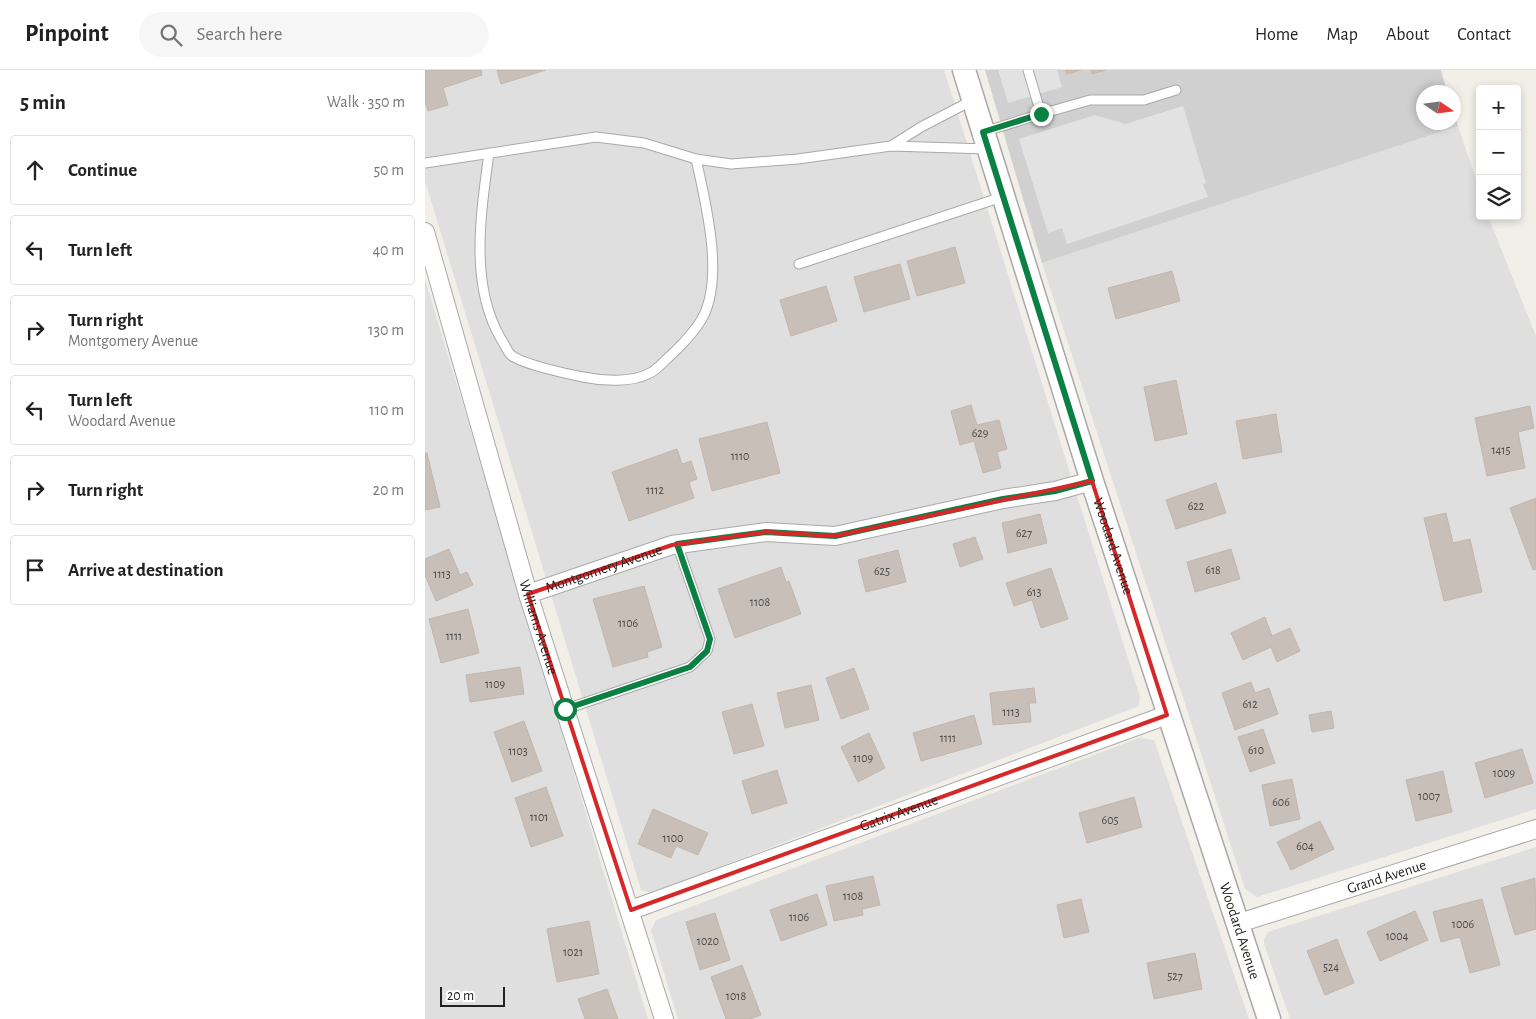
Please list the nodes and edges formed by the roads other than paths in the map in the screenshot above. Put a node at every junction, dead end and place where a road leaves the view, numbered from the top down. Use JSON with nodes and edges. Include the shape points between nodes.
{"nodes":[{"id":1,"x":964,"y":70,"type":"edge"},
{"id":2,"x":1028,"y":70,"type":"edge"},
{"id":3,"x":1176,"y":90,"type":"dead end"},
{"id":4,"x":973,"y":100,"type":"junction"},
{"id":5,"x":1041,"y":114,"type":"junction"},
{"id":6,"x":985,"y":141,"type":"junction"},
{"id":7,"x":891,"y":146,"type":"junction"},
{"id":8,"x":489,"y":153,"type":"junction"},
{"id":9,"x":697,"y":159,"type":"junction"},
{"id":10,"x":425,"y":164,"type":"edge"},
{"id":11,"x":1003,"y":197,"type":"junction"},
{"id":12,"x":425,"y":232,"type":"edge"},
{"id":13,"x":799,"y":264,"type":"dead end"},
{"id":14,"x":1092,"y":481,"type":"junction"},
{"id":15,"x":677,"y":544,"type":"junction"},
{"id":16,"x":528,"y":594,"type":"junction"},
{"id":17,"x":565,"y":709,"type":"junction"},
{"id":18,"x":1167,"y":715,"type":"junction"},
{"id":19,"x":1536,"y":829,"type":"edge"},
{"id":20,"x":631,"y":910,"type":"junction"},
{"id":21,"x":1236,"y":924,"type":"junction"},
{"id":22,"x":664,"y":1019,"type":"edge"},
{"id":23,"x":1269,"y":1019,"type":"edge"}],
"edges":[{"from":1,"to":4,"type":"street","name":"Woodard Avenue"},
{"from":2,"to":5,"type":"lane"},
{"from":3,"to":5,"type":"lane","via":[[1143,100],[1090,100]]},
{"from":4,"to":6,"type":"street","name":"Woodard Avenue"},
{"from":4,"to":7,"type":"lane"},
{"from":5,"to":6,"type":"lane"},
{"from":6,"to":7,"type":"lane"},
{"from":6,"to":11,"type":"street","name":"Woodard Avenue"},
{"from":7,"to":9,"type":"lane","via":[[798,159],[740,163]]},
{"from":8,"to":9,"type":"lane","via":[[596,137],[643,142]]},
{"from":8,"to":9,"type":"lane","via":[[479,238],[484,296],[496,330],[511,355],[547,369],[591,379],[630,379],[650,373],[699,324],[712,289],[713,269],[710,220]]},
{"from":8,"to":10,"type":"lane"},
{"from":11,"to":13,"type":"lane"},
{"from":11,"to":14,"type":"street","name":"Woodard Avenue"},
{"from":12,"to":16,"type":"street","name":"Williams Avenue"},
{"from":14,"to":15,"type":"street","name":"Montgomery Avenue","via":[[835,536],[766,532]]},
{"from":14,"to":18,"type":"street","name":"Woodard Avenue"},
{"from":15,"to":16,"type":"street","name":"Montgomery Avenue"},
{"from":15,"to":17,"type":"lane","via":[[710,639],[707,651],[690,667]]},
{"from":16,"to":17,"type":"street","name":"Williams Avenue"},
{"from":17,"to":20,"type":"street","name":"Williams Avenue"},
{"from":18,"to":20,"type":"street","name":"Gatrix Avenue"},
{"from":18,"to":21,"type":"street","name":"Woodard Avenue"},
{"from":19,"to":21,"type":"street","name":"Grand Avenue"},
{"from":20,"to":22,"type":"street","name":"Williams Avenue"},
{"from":21,"to":23,"type":"street","name":"Woodard Avenue"}]}
